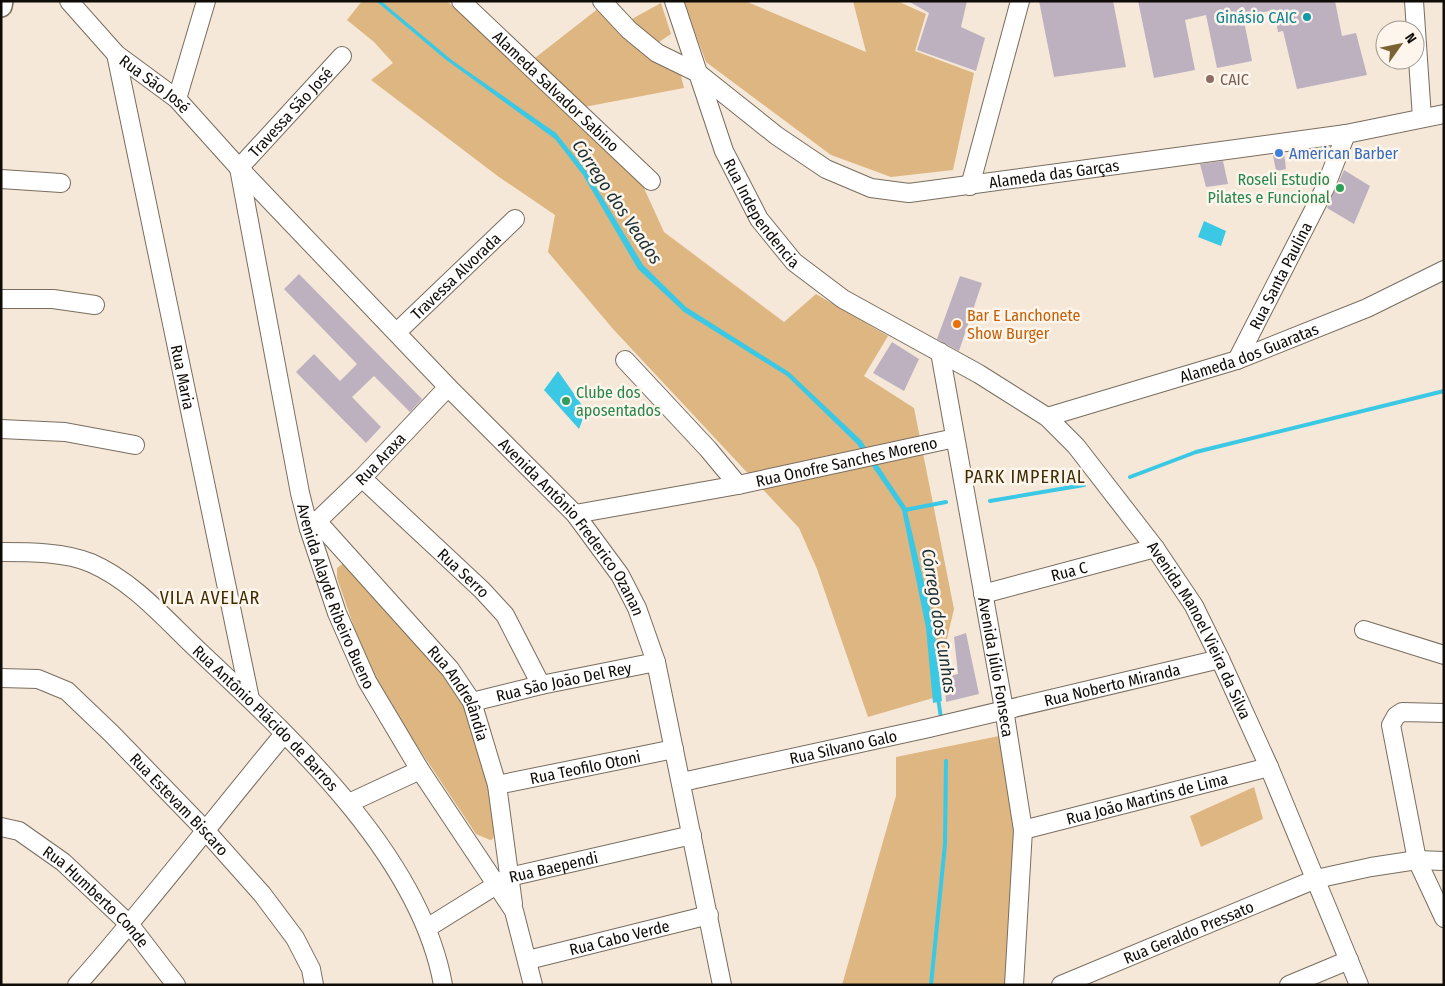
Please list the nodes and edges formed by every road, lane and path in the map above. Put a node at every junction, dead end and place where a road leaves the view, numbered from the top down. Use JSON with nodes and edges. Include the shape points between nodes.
{"nodes":[{"id":1,"x":2,"y":1,"type":"edge"},
{"id":2,"x":69,"y":1,"type":"edge"},
{"id":3,"x":206,"y":1,"type":"edge"},
{"id":4,"x":461,"y":1,"type":"edge"},
{"id":5,"x":602,"y":1,"type":"edge"},
{"id":6,"x":674,"y":1,"type":"edge"},
{"id":7,"x":1020,"y":1,"type":"edge"},
{"id":8,"x":1414,"y":1,"type":"edge"},
{"id":9,"x":1,"y":6,"type":"edge"},
{"id":10,"x":686,"y":37,"type":"junction"},
{"id":11,"x":657,"y":53,"type":"junction"},
{"id":12,"x":116,"y":54,"type":"junction"},
{"id":13,"x":342,"y":56,"type":"dead end"},
{"id":14,"x":698,"y":73,"type":"junction"},
{"id":15,"x":177,"y":99,"type":"junction"},
{"id":16,"x":1444,"y":114,"type":"edge"},
{"id":17,"x":1422,"y":118,"type":"junction"},
{"id":18,"x":1346,"y":134,"type":"junction"},
{"id":19,"x":239,"y":168,"type":"junction"},
{"id":20,"x":1,"y":178,"type":"edge"},
{"id":21,"x":651,"y":181,"type":"dead end"},
{"id":22,"x":61,"y":183,"type":"dead end"},
{"id":23,"x":970,"y":186,"type":"junction"},
{"id":24,"x":515,"y":219,"type":"dead end"},
{"id":25,"x":1444,"y":270,"type":"edge"},
{"id":26,"x":1,"y":299,"type":"edge"},
{"id":27,"x":95,"y":305,"type":"dead end"},
{"id":28,"x":397,"y":332,"type":"junction"},
{"id":29,"x":940,"y":352,"type":"junction"},
{"id":30,"x":625,"y":360,"type":"dead end"},
{"id":31,"x":1237,"y":360,"type":"junction"},
{"id":32,"x":448,"y":387,"type":"junction"},
{"id":33,"x":1047,"y":417,"type":"junction"},
{"id":34,"x":1,"y":429,"type":"edge"},
{"id":35,"x":955,"y":438,"type":"junction"},
{"id":36,"x":135,"y":445,"type":"dead end"},
{"id":37,"x":362,"y":478,"type":"junction"},
{"id":38,"x":738,"y":486,"type":"junction"},
{"id":39,"x":575,"y":514,"type":"junction"},
{"id":40,"x":312,"y":524,"type":"junction"},
{"id":41,"x":1155,"y":548,"type":"junction"},
{"id":42,"x":1,"y":552,"type":"edge"},
{"id":43,"x":983,"y":594,"type":"junction"},
{"id":44,"x":1364,"y":630,"type":"dead end"},
{"id":45,"x":1444,"y":655,"type":"edge"},
{"id":46,"x":1220,"y":659,"type":"junction"},
{"id":47,"x":656,"y":662,"type":"junction"},
{"id":48,"x":1,"y":678,"type":"edge"},
{"id":49,"x":541,"y":685,"type":"junction"},
{"id":50,"x":250,"y":699,"type":"junction"},
{"id":51,"x":472,"y":702,"type":"junction"},
{"id":52,"x":1004,"y":709,"type":"junction"},
{"id":53,"x":1444,"y":714,"type":"edge"},
{"id":54,"x":284,"y":734,"type":"junction"},
{"id":55,"x":674,"y":749,"type":"junction"},
{"id":56,"x":1269,"y":767,"type":"junction"},
{"id":57,"x":420,"y":770,"type":"junction"},
{"id":58,"x":682,"y":782,"type":"junction"},
{"id":59,"x":497,"y":785,"type":"junction"},
{"id":60,"x":349,"y":803,"type":"junction"},
{"id":61,"x":1,"y":827,"type":"edge"},
{"id":62,"x":204,"y":830,"type":"junction"},
{"id":63,"x":1023,"y":830,"type":"junction"},
{"id":64,"x":692,"y":834,"type":"junction"},
{"id":65,"x":1417,"y":860,"type":"junction"},
{"id":66,"x":1444,"y":861,"type":"edge"},
{"id":67,"x":503,"y":880,"type":"junction"},
{"id":68,"x":1316,"y":880,"type":"junction"},
{"id":69,"x":709,"y":915,"type":"junction"},
{"id":70,"x":1444,"y":918,"type":"edge"},
{"id":71,"x":130,"y":925,"type":"junction"},
{"id":72,"x":427,"y":928,"type":"junction"},
{"id":73,"x":528,"y":960,"type":"junction"},
{"id":74,"x":1348,"y":960,"type":"junction"},
{"id":75,"x":77,"y":985,"type":"edge"},
{"id":76,"x":176,"y":985,"type":"edge"},
{"id":77,"x":314,"y":985,"type":"edge"},
{"id":78,"x":443,"y":985,"type":"edge"},
{"id":79,"x":533,"y":985,"type":"edge"},
{"id":80,"x":722,"y":985,"type":"edge"},
{"id":81,"x":1014,"y":985,"type":"edge"},
{"id":82,"x":1061,"y":985,"type":"edge"},
{"id":83,"x":1289,"y":985,"type":"edge"},
{"id":84,"x":1359,"y":985,"type":"edge"}],
"edges":[{"from":1,"to":9,"type":"main road"},
{"from":2,"to":12,"type":"street","name":"Rua São José"},
{"from":3,"to":15,"type":"street"},
{"from":4,"to":21,"type":"street","name":"Alameda Salvador Sabino"},
{"from":5,"to":11,"type":"street","name":"Alameda das Garças"},
{"from":6,"to":10,"type":"street","name":"Rua Independencia"},
{"from":7,"to":23,"type":"street"},
{"from":8,"to":17,"type":"street"},
{"from":10,"to":11,"type":"street"},
{"from":10,"to":14,"type":"street","name":"Rua Independencia"},
{"from":11,"to":14,"type":"street","name":"Alameda das Garças"},
{"from":12,"to":15,"type":"street","name":"Rua São José"},
{"from":12,"to":50,"type":"street","name":"Rua Maria"},
{"from":13,"to":19,"type":"street","name":"Travessa São José"},
{"from":14,"to":23,"type":"street","name":"Alameda das Garças","via":[[777,136],[826,169],[871,188],[909,194]]},
{"from":14,"to":29,"type":"street","name":"Rua Independencia","via":[[724,151],[758,219],[794,262],[843,300]]},
{"from":15,"to":19,"type":"street","name":"Rua São José"},
{"from":16,"to":17,"type":"street","name":"Alameda das Garças"},
{"from":17,"to":18,"type":"street","name":"Alameda das Garças"},
{"from":18,"to":23,"type":"street","name":"Alameda das Garças"},
{"from":18,"to":31,"type":"street","name":"Rua Santa Paulina","via":[[1325,188]]},
{"from":19,"to":28,"type":"street","name":"Avenida Antônio Frederico Ozanan"},
{"from":19,"to":40,"type":"street","name":"Avenida Alayde Ribeiro Bueno"},
{"from":20,"to":22,"type":"street"},
{"from":24,"to":28,"type":"street","name":"Travessa Alvorada"},
{"from":25,"to":31,"type":"street","name":"Alameda dos Guaratas","via":[[1351,315]]},
{"from":26,"to":27,"type":"street","via":[[53,299]]},
{"from":28,"to":32,"type":"street","name":"Avenida Antônio Frederico Ozanan"},
{"from":29,"to":33,"type":"street","name":"Avenida Manoel Vieira da Silva"},
{"from":29,"to":35,"type":"street","name":"Avenida Júlio Fonseca"},
{"from":30,"to":38,"type":"street","name":"Rua Onofre Sanches Moreno"},
{"from":31,"to":33,"type":"street","name":"Alameda dos Guaratas"},
{"from":32,"to":37,"type":"street","name":"Rua Araxa"},
{"from":32,"to":39,"type":"street","name":"Avenida Antônio Frederico Ozanan"},
{"from":33,"to":41,"type":"street","name":"Avenida Manoel Vieira da Silva","via":[[1076,446]]},
{"from":34,"to":36,"type":"street","via":[[65,432]]},
{"from":35,"to":38,"type":"street","name":"Rua Onofre Sanches Moreno"},
{"from":35,"to":43,"type":"street","name":"Avenida Júlio Fonseca"},
{"from":37,"to":40,"type":"street","name":"Rua Araxa"},
{"from":37,"to":49,"type":"street","name":"Rua Serro","via":[[505,615]]},
{"from":38,"to":39,"type":"street","name":"Rua Onofre Sanches Moreno"},
{"from":39,"to":47,"type":"street","name":"Avenida Antônio Frederico Ozanan","via":[[620,575],[637,608]]},
{"from":40,"to":51,"type":"street","name":"Rua Andrelândia","via":[[450,669]]},
{"from":40,"to":57,"type":"street","name":"Avenida Alayde Ribeiro Bueno","via":[[337,613],[367,681]]},
{"from":41,"to":43,"type":"street","name":"Rua C"},
{"from":41,"to":46,"type":"street","name":"Avenida Manoel Vieira da Silva","via":[[1194,606]]},
{"from":42,"to":50,"type":"street","name":"Rua Antônio Plácido de Barros","via":[[41,552],[90,563],[134,589]]},
{"from":43,"to":52,"type":"street","name":"Avenida Júlio Fonseca"},
{"from":44,"to":45,"type":"street"},
{"from":46,"to":52,"type":"street","name":"Rua Noberto Miranda"},
{"from":46,"to":56,"type":"street","name":"Avenida Manoel Vieira da Silva"},
{"from":47,"to":49,"type":"street","name":"Rua São João Del Rey"},
{"from":47,"to":55,"type":"street","name":"Avenida Antônio Frederico Ozanan"},
{"from":48,"to":62,"type":"street","name":"Rua Estevam Biscaro","via":[[38,679],[67,691]]},
{"from":49,"to":51,"type":"street","name":"Rua São João Del Rey"},
{"from":50,"to":54,"type":"street","name":"Rua Antônio Plácido de Barros"},
{"from":51,"to":59,"type":"street","name":"Rua Andrelândia"},
{"from":52,"to":58,"type":"street","name":"Rua Silvano Galo"},
{"from":52,"to":63,"type":"street","name":"Avenida Júlio Fonseca"},
{"from":53,"to":65,"type":"street","via":[[1402,712],[1391,725]]},
{"from":54,"to":60,"type":"street","name":"Rua Antônio Plácido de Barros"},
{"from":54,"to":62,"type":"street"},
{"from":55,"to":58,"type":"street","name":"Avenida Antônio Frederico Ozanan"},
{"from":55,"to":59,"type":"street","name":"Rua Teofilo Otoni"},
{"from":56,"to":63,"type":"street","name":"Rua João Martins de Lima"},
{"from":56,"to":68,"type":"street","name":"Avenida Manoel Vieira da Silva"},
{"from":57,"to":60,"type":"street"},
{"from":57,"to":67,"type":"street","name":"Avenida Alayde Ribeiro Bueno"},
{"from":58,"to":64,"type":"street","name":"Avenida Antônio Frederico Ozanan"},
{"from":59,"to":67,"type":"street","name":"Rua Andrelândia"},
{"from":60,"to":72,"type":"street","name":"Rua Antônio Plácido de Barros","via":[[397,870]]},
{"from":61,"to":71,"type":"street","name":"Rua Humberto Conde","via":[[20,831],[63,862]]},
{"from":62,"to":71,"type":"street"},
{"from":62,"to":77,"type":"street","name":"Rua Estevam Biscaro","via":[[262,894],[295,938],[311,969]]},
{"from":63,"to":81,"type":"street","name":"Avenida Júlio Fonseca"},
{"from":64,"to":67,"type":"street","name":"Rua Baependi"},
{"from":64,"to":69,"type":"street","name":"Avenida Antônio Frederico Ozanan"},
{"from":65,"to":66,"type":"street","name":"Rua Geraldo Pressato"},
{"from":65,"to":68,"type":"street","name":"Rua Geraldo Pressato"},
{"from":65,"to":70,"type":"street"},
{"from":67,"to":72,"type":"street","name":"Rua Baependi"},
{"from":67,"to":73,"type":"street","name":"Avenida Alayde Ribeiro Bueno"},
{"from":68,"to":74,"type":"street","name":"Avenida Manoel Vieira da Silva"},
{"from":68,"to":82,"type":"street","name":"Rua Geraldo Pressato"},
{"from":69,"to":73,"type":"street","name":"Rua Cabo Verde"},
{"from":69,"to":80,"type":"street","name":"Avenida Antônio Frederico Ozanan"},
{"from":71,"to":75,"type":"street"},
{"from":71,"to":76,"type":"street","name":"Rua Humberto Conde"},
{"from":72,"to":78,"type":"street","name":"Rua Antônio Plácido de Barros"},
{"from":73,"to":79,"type":"street","name":"Avenida Alayde Ribeiro Bueno"},
{"from":74,"to":83,"type":"street"},
{"from":74,"to":84,"type":"street","name":"Avenida Manoel Vieira da Silva"}]}
